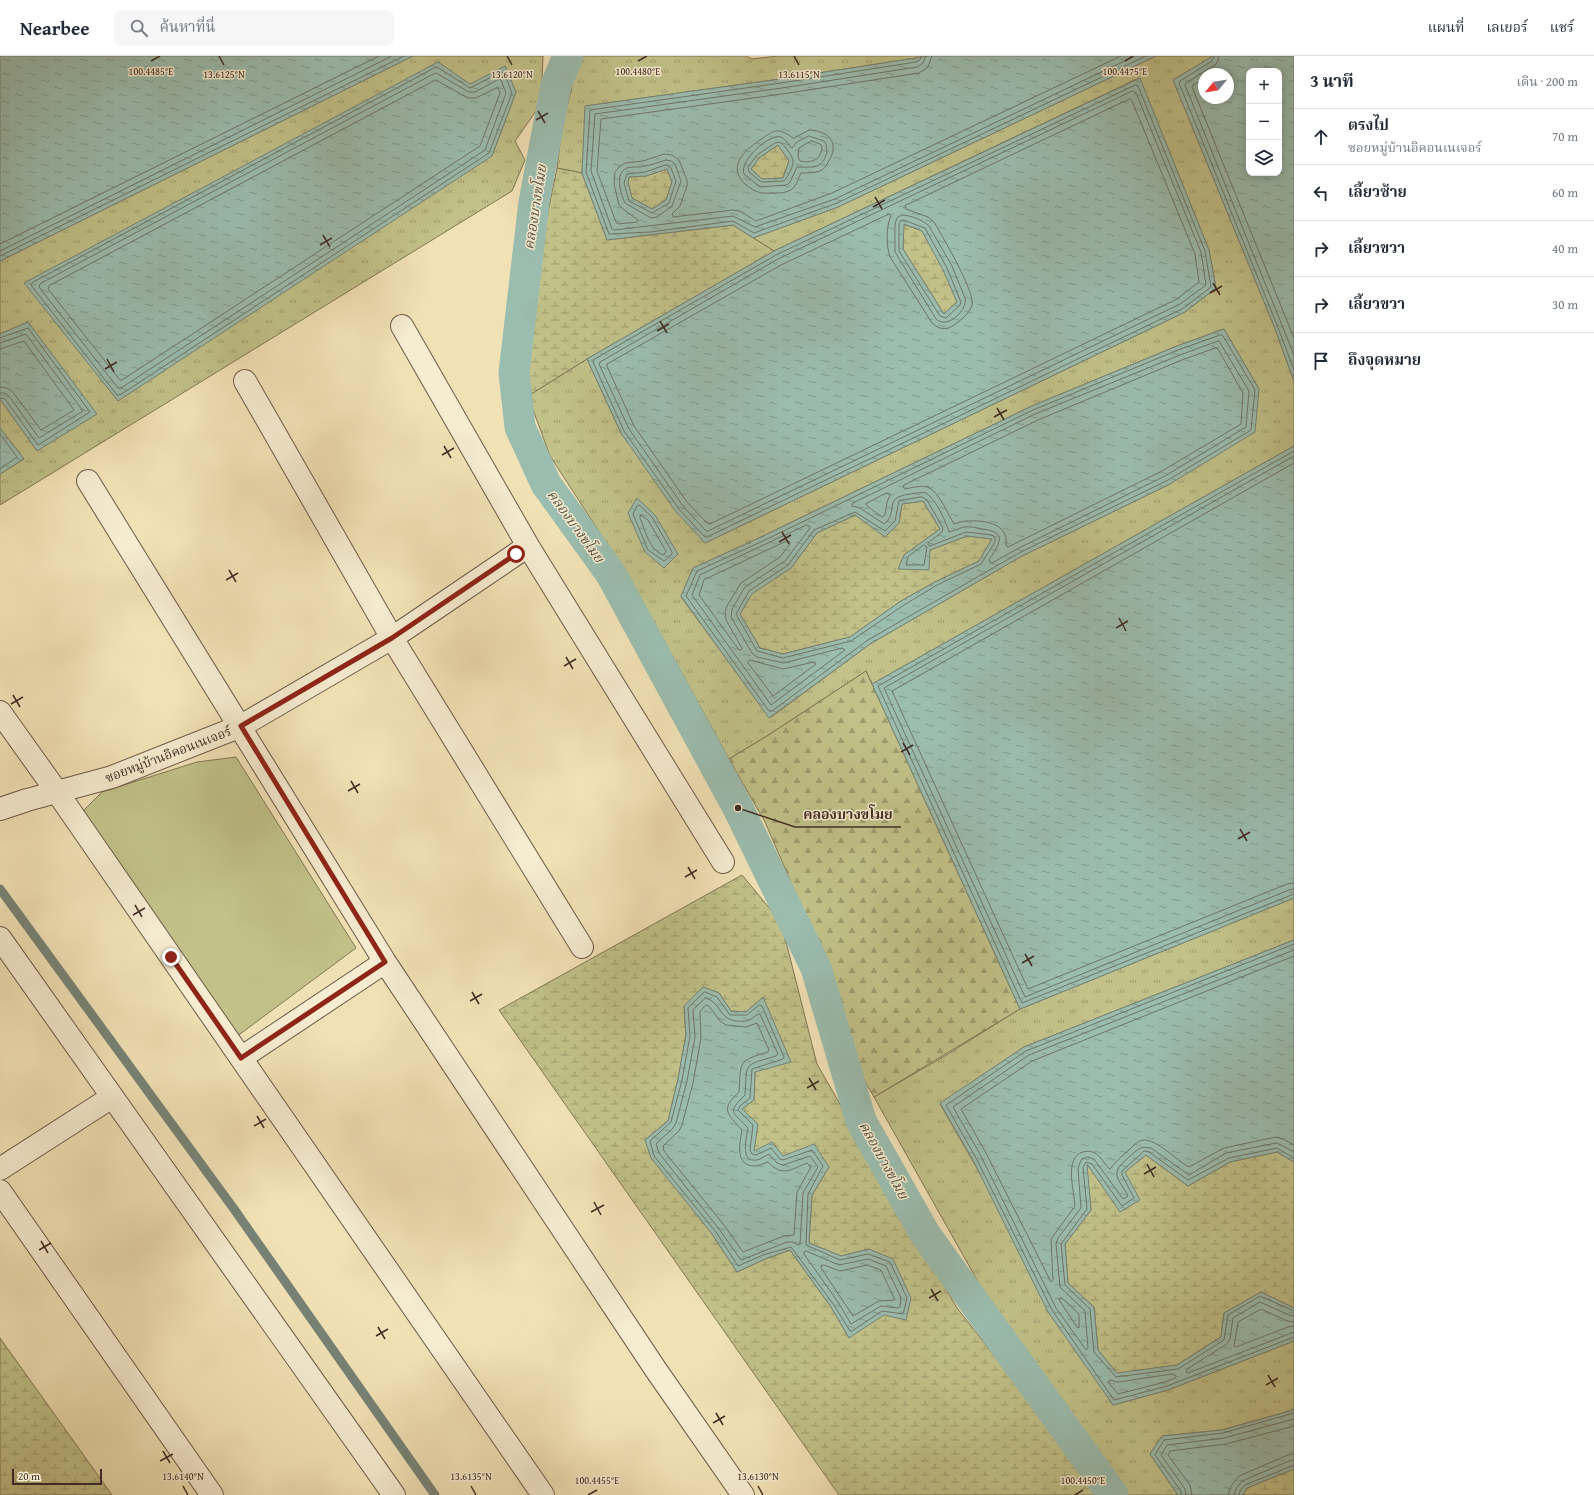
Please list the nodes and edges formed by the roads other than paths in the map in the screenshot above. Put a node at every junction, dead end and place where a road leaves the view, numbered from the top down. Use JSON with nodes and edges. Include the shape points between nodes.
{"nodes":[{"id":1,"x":402,"y":326,"type":"dead end"},
{"id":2,"x":245,"y":381,"type":"dead end"},
{"id":3,"x":88,"y":481,"type":"dead end"},
{"id":4,"x":528,"y":546,"type":"junction"},
{"id":5,"x":392,"y":638,"type":"junction"},
{"id":6,"x":0,"y":712,"type":"edge"},
{"id":7,"x":241,"y":726,"type":"junction"},
{"id":8,"x":57,"y":792,"type":"junction"},
{"id":9,"x":0,"y":809,"type":"edge"},
{"id":10,"x":723,"y":862,"type":"dead end"},
{"id":11,"x":0,"y":938,"type":"edge"},
{"id":12,"x":582,"y":948,"type":"dead end"},
{"id":13,"x":385,"y":962,"type":"junction"},
{"id":14,"x":241,"y":1058,"type":"junction"},
{"id":15,"x":112,"y":1097,"type":"junction"},
{"id":16,"x":0,"y":1170,"type":"edge"},
{"id":17,"x":0,"y":1191,"type":"edge"},
{"id":18,"x":212,"y":1495,"type":"edge"},
{"id":19,"x":394,"y":1495,"type":"edge"},
{"id":20,"x":543,"y":1495,"type":"edge"},
{"id":21,"x":743,"y":1495,"type":"edge"}],
"edges":[{"from":1,"to":4,"type":"street"},
{"from":2,"to":5,"type":"street"},
{"from":3,"to":7,"type":"street"},
{"from":4,"to":5,"type":"street","name":"ซอยหมู่บ้านอิคอนเนเจอร์"},
{"from":4,"to":10,"type":"street"},
{"from":5,"to":7,"type":"street","name":"ซอยหมู่บ้านอิคอนเนเจอร์"},
{"from":5,"to":12,"type":"street"},
{"from":6,"to":8,"type":"street"},
{"from":7,"to":8,"type":"street","name":"ซอยหมู่บ้านอิคอนเนเจอร์","via":[[112,777]]},
{"from":7,"to":13,"type":"street"},
{"from":8,"to":9,"type":"street","name":"ซอยหมู่บ้านอิคอนเนเจอร์"},
{"from":8,"to":14,"type":"street"},
{"from":11,"to":15,"type":"street"},
{"from":13,"to":14,"type":"street"},
{"from":13,"to":21,"type":"street","via":[[656,1370]]},
{"from":14,"to":20,"type":"street"},
{"from":15,"to":16,"type":"street"},
{"from":15,"to":19,"type":"street"},
{"from":17,"to":18,"type":"street"}]}
